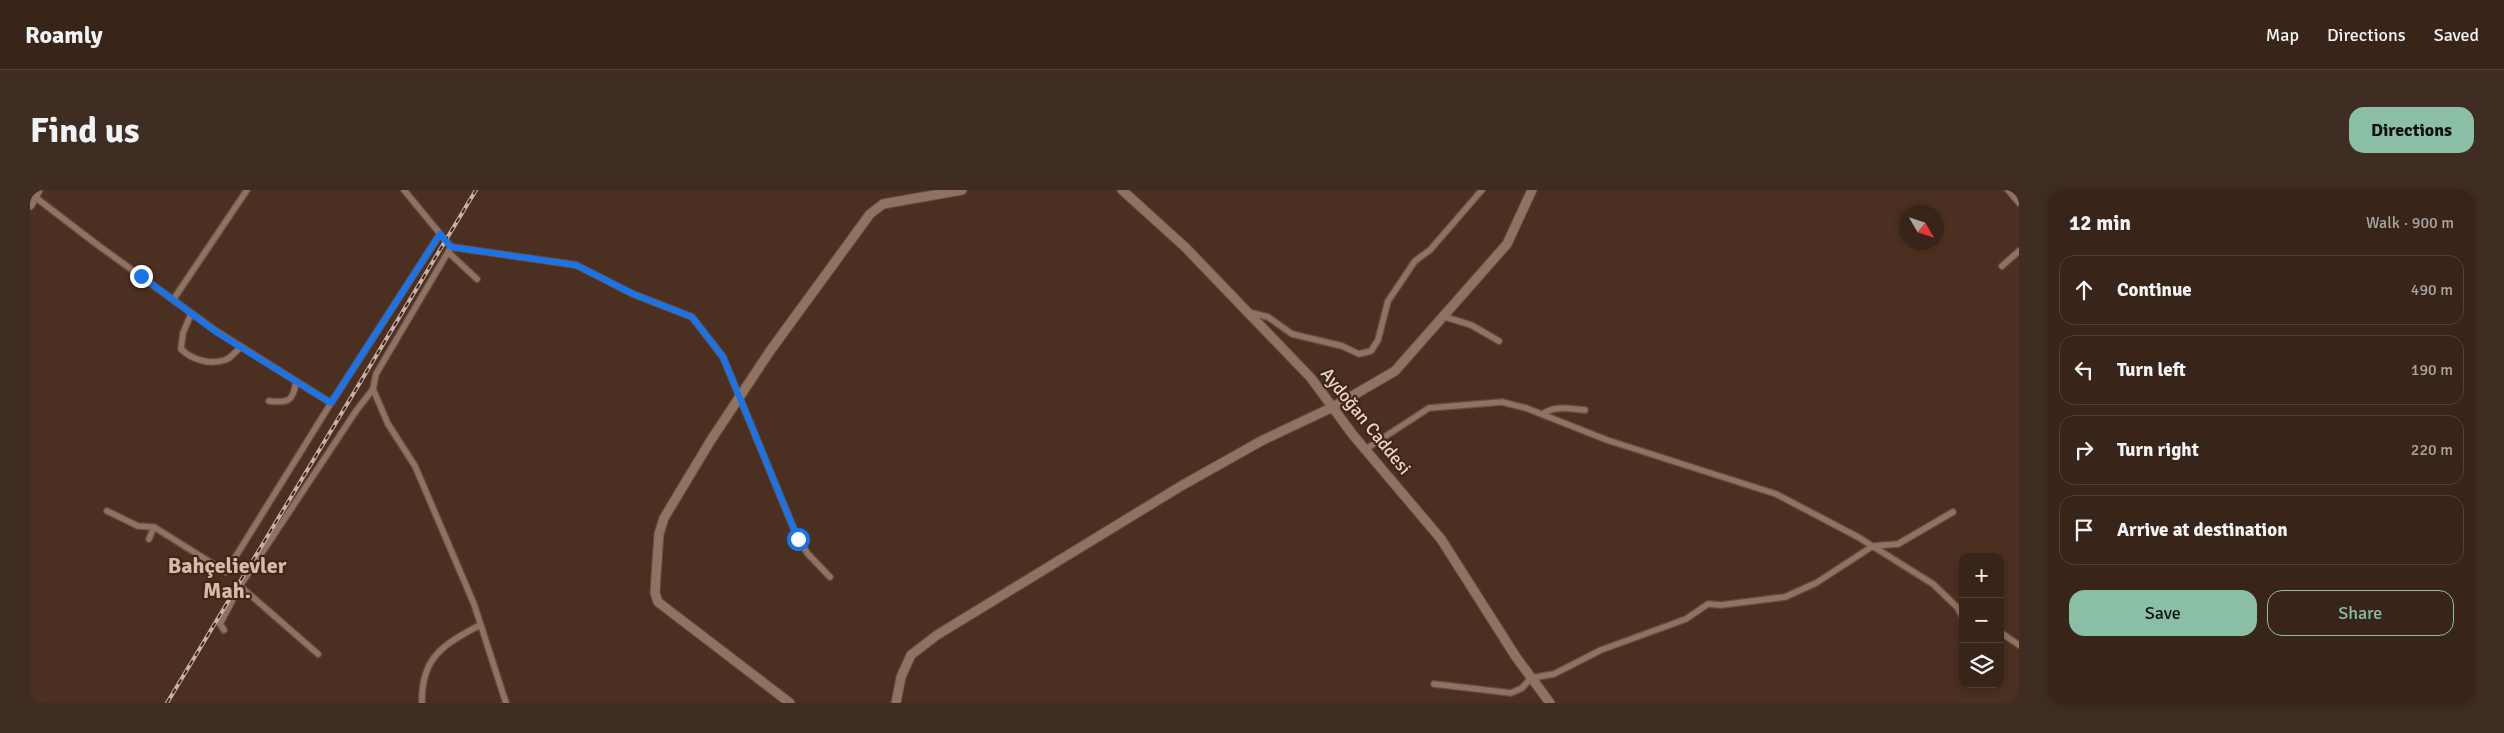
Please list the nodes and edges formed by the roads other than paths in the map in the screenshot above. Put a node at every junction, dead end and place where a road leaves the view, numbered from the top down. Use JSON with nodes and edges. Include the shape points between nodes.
{"nodes":[{"id":1,"x":247,"y":190,"type":"edge"},
{"id":2,"x":404,"y":190,"type":"edge"},
{"id":3,"x":962,"y":190,"type":"edge"},
{"id":4,"x":1122,"y":190,"type":"edge"},
{"id":5,"x":1482,"y":190,"type":"edge"},
{"id":6,"x":1532,"y":190,"type":"edge"},
{"id":7,"x":2008,"y":190,"type":"edge"},
{"id":8,"x":37,"y":193,"type":"edge"},
{"id":9,"x":2019,"y":203,"type":"edge"},
{"id":10,"x":30,"y":206,"type":"edge"},
{"id":11,"x":440,"y":234,"type":"junction"},
{"id":12,"x":449,"y":249,"type":"junction"},
{"id":13,"x":2019,"y":251,"type":"edge"},
{"id":14,"x":2002,"y":266,"type":"dead end"},
{"id":15,"x":477,"y":279,"type":"dead end"},
{"id":16,"x":173,"y":300,"type":"junction"},
{"id":17,"x":1246,"y":311,"type":"junction"},
{"id":18,"x":191,"y":314,"type":"junction"},
{"id":19,"x":1442,"y":316,"type":"junction"},
{"id":20,"x":1499,"y":340,"type":"dead end"},
{"id":21,"x":241,"y":347,"type":"junction"},
{"id":22,"x":296,"y":382,"type":"junction"},
{"id":23,"x":373,"y":389,"type":"junction"},
{"id":24,"x":739,"y":399,"type":"junction"},
{"id":25,"x":269,"y":401,"type":"dead end"},
{"id":26,"x":331,"y":403,"type":"junction"},
{"id":27,"x":1333,"y":407,"type":"junction"},
{"id":28,"x":1585,"y":410,"type":"dead end"},
{"id":29,"x":1544,"y":413,"type":"junction"},
{"id":30,"x":1366,"y":449,"type":"junction"},
{"id":31,"x":108,"y":511,"type":"dead end"},
{"id":32,"x":1953,"y":512,"type":"dead end"},
{"id":33,"x":154,"y":527,"type":"junction"},
{"id":34,"x":149,"y":539,"type":"dead end"},
{"id":35,"x":1873,"y":546,"type":"junction"},
{"id":36,"x":830,"y":577,"type":"dead end"},
{"id":37,"x":240,"y":586,"type":"junction"},
{"id":38,"x":1959,"y":609,"type":"edge"},
{"id":39,"x":480,"y":625,"type":"junction"},
{"id":40,"x":224,"y":630,"type":"dead end"},
{"id":41,"x":2004,"y":635,"type":"edge"},
{"id":42,"x":2019,"y":645,"type":"edge"},
{"id":43,"x":318,"y":654,"type":"dead end"},
{"id":44,"x":1531,"y":678,"type":"junction"},
{"id":45,"x":1434,"y":684,"type":"dead end"},
{"id":46,"x":422,"y":703,"type":"edge"},
{"id":47,"x":506,"y":703,"type":"edge"},
{"id":48,"x":790,"y":703,"type":"edge"},
{"id":49,"x":896,"y":703,"type":"edge"},
{"id":50,"x":1550,"y":703,"type":"edge"}],
"edges":[{"from":1,"to":16,"type":"street"},
{"from":2,"to":11,"type":"street"},
{"from":3,"to":24,"type":"street","via":[[883,204],[870,214]]},
{"from":4,"to":17,"type":"street","name":"Aydoğan Caddesi","via":[[1185,247]]},
{"from":5,"to":17,"type":"street","via":[[1430,250],[1416,261],[1388,301],[1378,340],[1371,351],[1360,354],[1342,346],[1292,334],[1268,317]]},
{"from":6,"to":19,"type":"street","via":[[1507,244]]},
{"from":7,"to":9,"type":"street"},
{"from":8,"to":10,"type":"street"},
{"from":8,"to":16,"type":"street"},
{"from":11,"to":12,"type":"street"},
{"from":11,"to":26,"type":"street"},
{"from":12,"to":15,"type":"street"},
{"from":12,"to":23,"type":"street","via":[[376,374]]},
{"from":12,"to":24,"type":"street","via":[[576,265],[633,294],[692,317],[723,357]]},
{"from":13,"to":14,"type":"street"},
{"from":16,"to":18,"type":"street"},
{"from":17,"to":27,"type":"street","name":"Aydoğan Caddesi","via":[[1312,378]]},
{"from":18,"to":21,"type":"street"},
{"from":18,"to":21,"type":"street","via":[[181,349],[188,356],[205,362],[226,360]]},
{"from":19,"to":20,"type":"street","via":[[1471,325]]},
{"from":19,"to":27,"type":"street","via":[[1396,371]]},
{"from":21,"to":22,"type":"street"},
{"from":22,"to":25,"type":"street","via":[[294,393],[288,400],[282,403]]},
{"from":22,"to":26,"type":"street"},
{"from":23,"to":37,"type":"street"},
{"from":23,"to":39,"type":"street","via":[[388,424],[415,466]]},
{"from":24,"to":36,"type":"street","via":[[798,539]]},
{"from":24,"to":48,"type":"street","via":[[664,518],[659,534],[655,593],[658,602],[672,615]]},
{"from":26,"to":33,"type":"street","via":[[226,572]]},
{"from":27,"to":30,"type":"street","name":"Aydoğan Caddesi"},
{"from":27,"to":49,"type":"street","via":[[1263,440],[1189,482],[937,635],[911,655],[900,677]]},
{"from":28,"to":29,"type":"street","via":[[1561,408]]},
{"from":29,"to":30,"type":"street","via":[[1502,402],[1429,408]]},
{"from":29,"to":35,"type":"street","via":[[1607,440],[1776,494]]},
{"from":30,"to":44,"type":"street","name":"Aydoğan Caddesi","via":[[1441,539]]},
{"from":31,"to":33,"type":"street","via":[[138,526]]},
{"from":32,"to":35,"type":"street","via":[[1898,544]]},
{"from":33,"to":34,"type":"street"},
{"from":35,"to":38,"type":"street","via":[[1933,584]]},
{"from":35,"to":44,"type":"street","via":[[1816,583],[1785,597],[1708,604],[1686,619],[1601,650],[1554,674]]},
{"from":37,"to":40,"type":"street","via":[[220,624]]},
{"from":37,"to":43,"type":"street"},
{"from":39,"to":46,"type":"street","via":[[459,636],[431,658],[422,688]]},
{"from":39,"to":47,"type":"street"},
{"from":41,"to":42,"type":"street"},
{"from":44,"to":45,"type":"street","via":[[1522,688],[1511,693]]},
{"from":44,"to":50,"type":"street","name":"Aydoğan Caddesi"}]}
